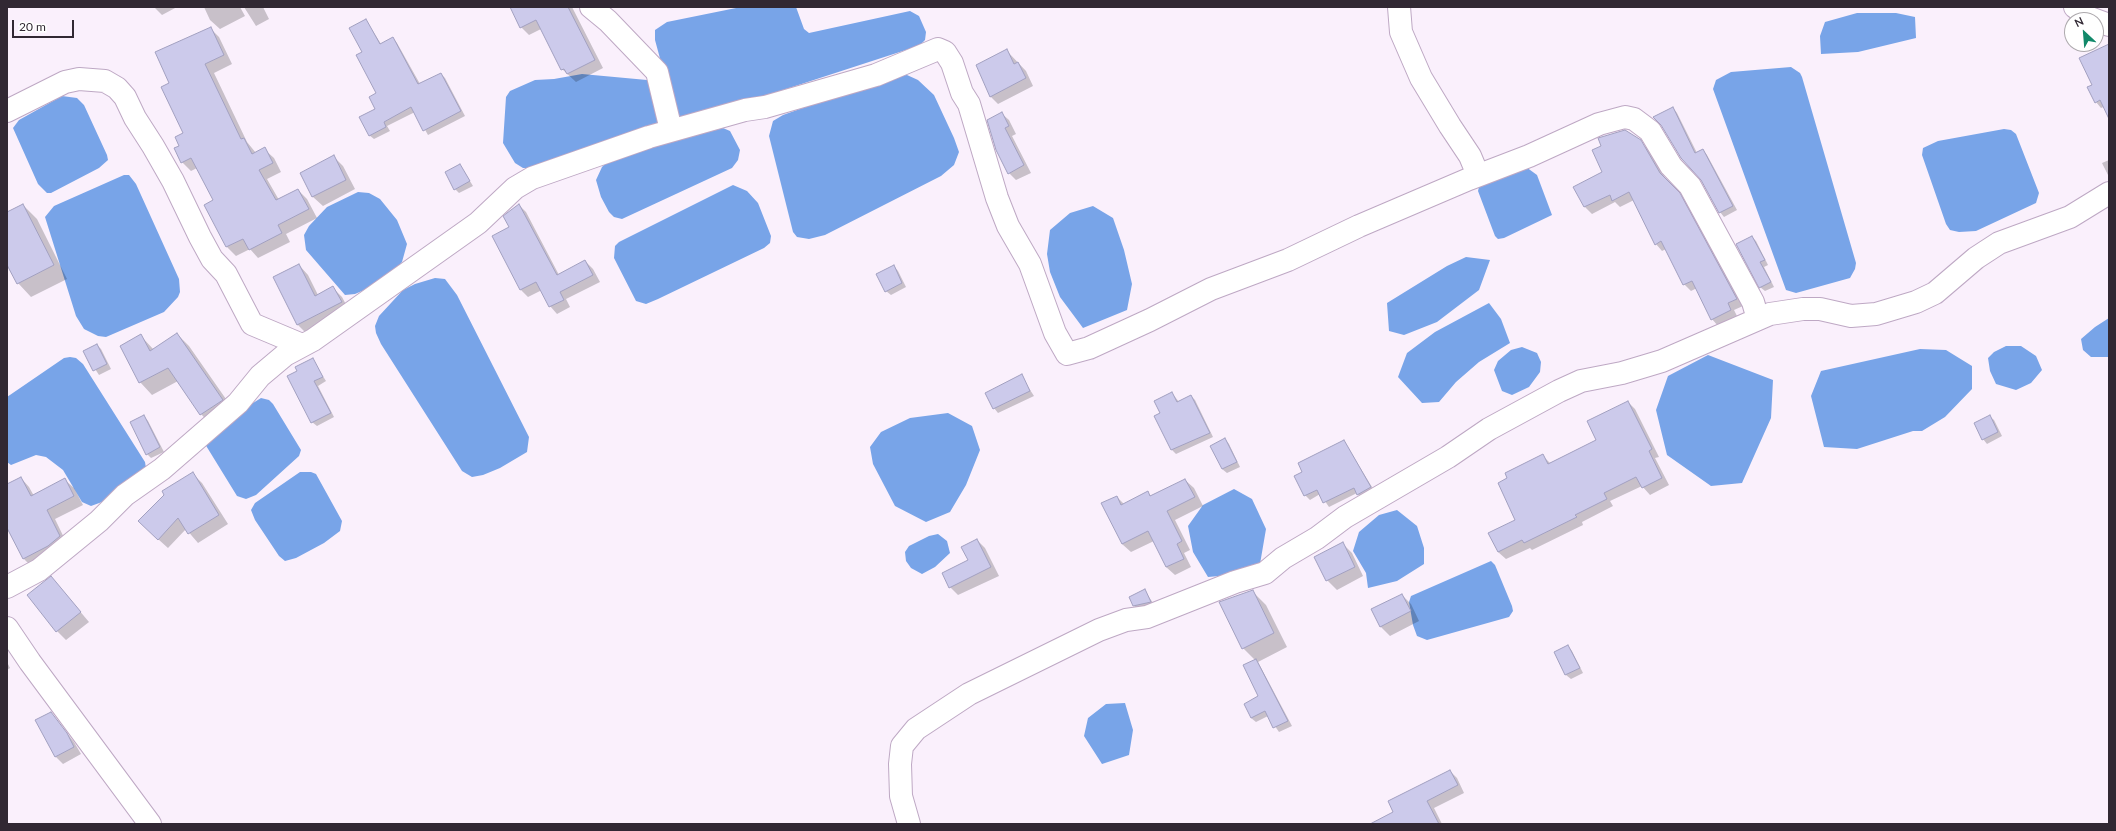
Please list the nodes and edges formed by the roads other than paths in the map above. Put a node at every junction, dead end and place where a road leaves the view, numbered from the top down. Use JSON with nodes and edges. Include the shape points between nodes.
{"nodes":[{"id":1,"x":591,"y":7,"type":"edge"},
{"id":2,"x":1399,"y":7,"type":"edge"},
{"id":3,"x":2075,"y":7,"type":"edge"},
{"id":4,"x":2109,"y":25,"type":"edge"},
{"id":5,"x":7,"y":110,"type":"edge"},
{"id":6,"x":671,"y":130,"type":"junction"},
{"id":7,"x":1478,"y":175,"type":"junction"},
{"id":8,"x":2109,"y":193,"type":"edge"},
{"id":9,"x":1758,"y":319,"type":"junction"},
{"id":10,"x":302,"y":345,"type":"junction"},
{"id":11,"x":7,"y":587,"type":"edge"},
{"id":12,"x":7,"y":628,"type":"edge"},
{"id":13,"x":150,"y":824,"type":"edge"},
{"id":14,"x":909,"y":824,"type":"edge"}],
"edges":[{"from":1,"to":6,"type":"street","via":[[657,72]]},
{"from":2,"to":7,"type":"street","via":[[1402,32],[1421,78],[1470,156]]},
{"from":3,"to":4,"type":"street","via":[[2090,18]]},
{"from":5,"to":10,"type":"street","via":[[65,82],[78,79],[105,81],[117,88],[154,146],[212,259],[226,274],[252,324]]},
{"from":6,"to":7,"type":"street","via":[[765,107],[876,75],[938,49],[945,52],[969,104],[1008,226],[1030,264],[1055,333],[1067,354],[1089,348],[1211,289],[1288,260],[1359,226]]},
{"from":6,"to":10,"type":"street","via":[[532,178],[515,188],[478,223],[336,324]]},
{"from":7,"to":9,"type":"street","via":[[1529,156],[1607,121],[1625,117],[1634,119],[1650,131],[1673,168],[1690,186],[1753,302]]},
{"from":8,"to":9,"type":"street","via":[[2070,217],[1999,243],[1976,258],[1935,293],[1916,302],[1876,314],[1851,316],[1820,309],[1803,309],[1770,314]]},
{"from":9,"to":14,"type":"street","via":[[1662,361],[1604,378],[1581,381],[1559,391],[1494,426],[1448,457],[1345,517],[1331,529],[1264,572],[1147,617],[1126,620],[1104,628],[970,694],[916,729],[902,746],[901,796]]},
{"from":10,"to":11,"type":"street","via":[[285,354],[260,376],[238,403],[162,469],[125,496],[99,521],[39,570]]},
{"from":12,"to":13,"type":"street"}]}
